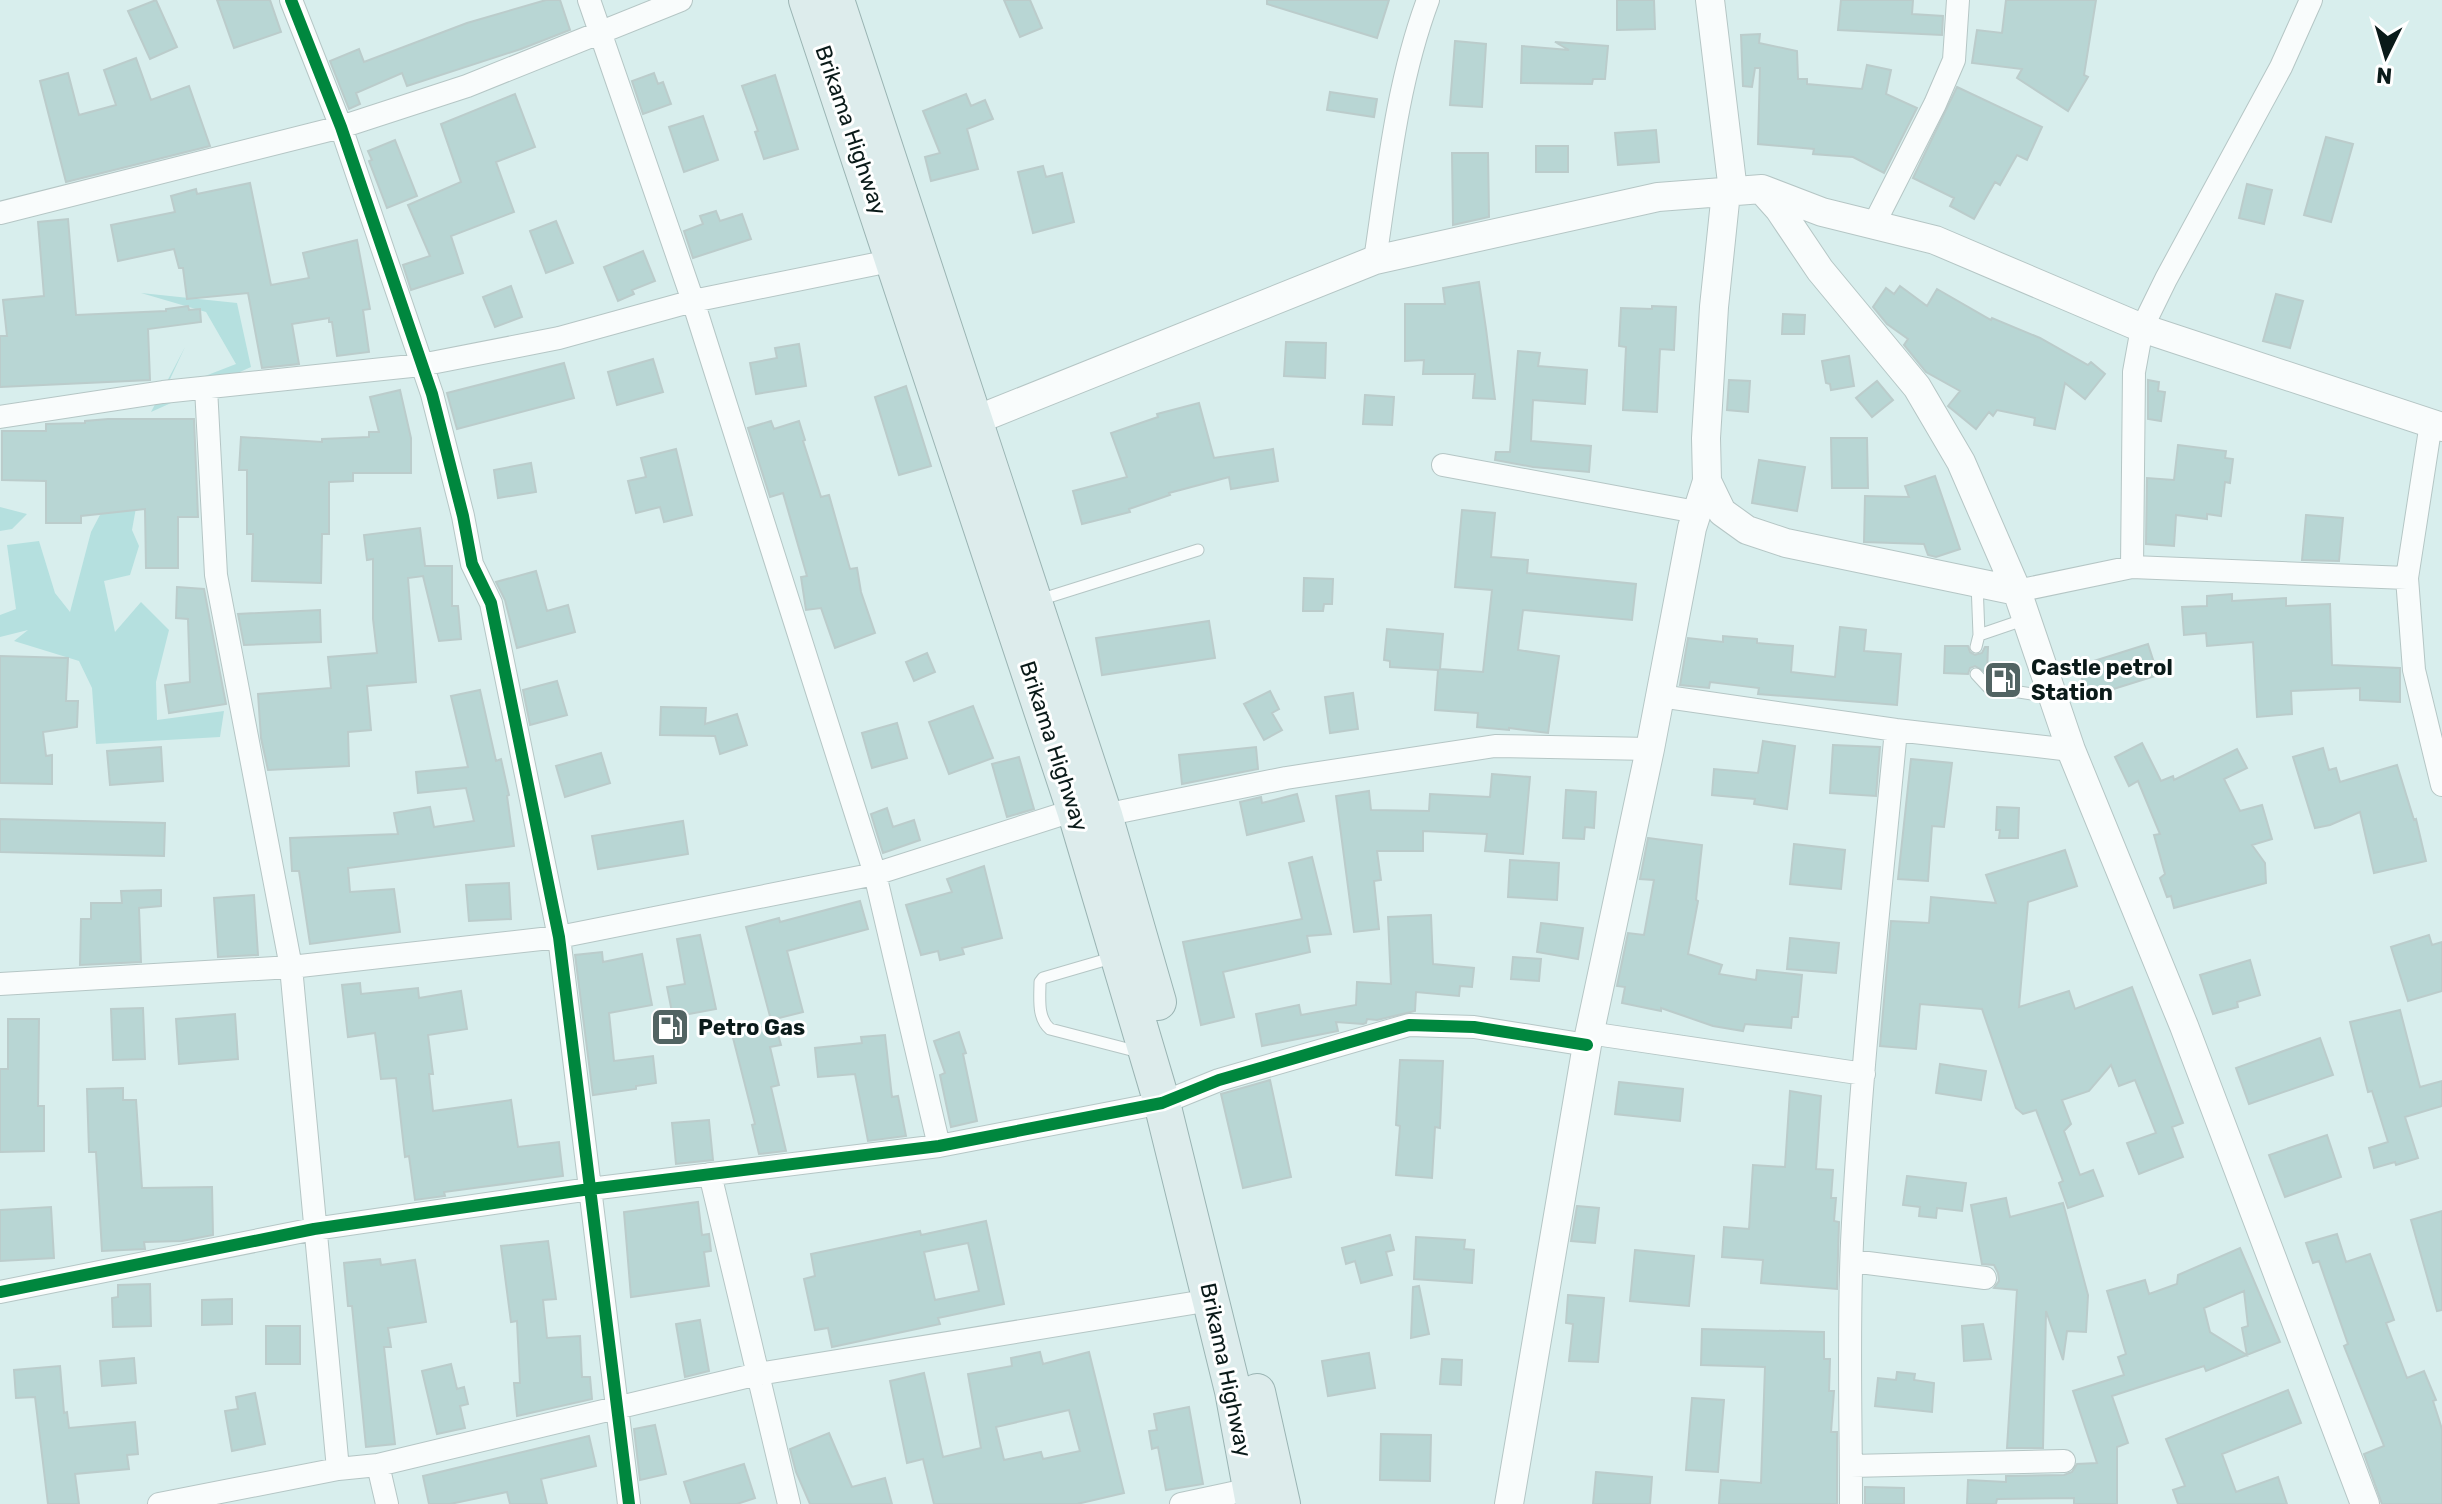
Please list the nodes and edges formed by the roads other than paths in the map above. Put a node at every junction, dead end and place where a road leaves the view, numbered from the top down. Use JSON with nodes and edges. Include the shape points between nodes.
{"nodes":[{"id":1,"x":291,"y":0,"type":"edge"},
{"id":2,"x":589,"y":0,"type":"edge"},
{"id":3,"x":681,"y":0,"type":"edge"},
{"id":4,"x":807,"y":0,"type":"edge"},
{"id":5,"x":836,"y":0,"type":"edge"},
{"id":6,"x":1428,"y":0,"type":"edge"},
{"id":7,"x":1710,"y":0,"type":"edge"},
{"id":8,"x":1958,"y":0,"type":"edge"},
{"id":9,"x":2311,"y":0,"type":"edge"},
{"id":10,"x":600,"y":31,"type":"junction"},
{"id":11,"x":341,"y":127,"type":"junction"},
{"id":12,"x":1762,"y":189,"type":"junction"},
{"id":13,"x":1729,"y":191,"type":"junction"},
{"id":14,"x":0,"y":213,"type":"edge"},
{"id":15,"x":1874,"y":224,"type":"junction"},
{"id":16,"x":895,"y":260,"type":"junction"},
{"id":17,"x":1375,"y":260,"type":"junction"},
{"id":18,"x":693,"y":301,"type":"junction"},
{"id":19,"x":2142,"y":328,"type":"junction"},
{"id":20,"x":421,"y":365,"type":"junction"},
{"id":21,"x":206,"y":388,"type":"junction"},
{"id":22,"x":0,"y":417,"type":"edge"},
{"id":23,"x":976,"y":420,"type":"junction"},
{"id":24,"x":2437,"y":425,"type":"edge"},
{"id":25,"x":1443,"y":465,"type":"dead end"},
{"id":26,"x":1707,"y":481,"type":"junction"},
{"id":27,"x":1696,"y":512,"type":"junction"},
{"id":28,"x":1198,"y":550,"type":"dead end"},
{"id":29,"x":2132,"y":567,"type":"junction"},
{"id":30,"x":2407,"y":578,"type":"junction"},
{"id":31,"x":1977,"y":582,"type":"junction"},
{"id":32,"x":2017,"y":591,"type":"junction"},
{"id":33,"x":1035,"y":601,"type":"junction"},
{"id":34,"x":2026,"y":619,"type":"junction"},
{"id":35,"x":1976,"y":674,"type":"dead end"},
{"id":36,"x":1660,"y":696,"type":"junction"},
{"id":37,"x":2051,"y":697,"type":"junction"},
{"id":38,"x":1896,"y":730,"type":"junction"},
{"id":39,"x":1650,"y":749,"type":"junction"},
{"id":40,"x":2071,"y":750,"type":"junction"},
{"id":41,"x":2442,"y":785,"type":"edge"},
{"id":42,"x":1090,"y":812,"type":"junction"},
{"id":43,"x":875,"y":874,"type":"junction"},
{"id":44,"x":559,"y":937,"type":"junction"},
{"id":45,"x":1131,"y":953,"type":"junction"},
{"id":46,"x":291,"y":967,"type":"junction"},
{"id":47,"x":0,"y":984,"type":"edge"},
{"id":48,"x":1588,"y":1039,"type":"junction"},
{"id":49,"x":1148,"y":1054,"type":"junction"},
{"id":50,"x":1864,"y":1074,"type":"junction"},
{"id":51,"x":1174,"y":1099,"type":"junction"},
{"id":52,"x":939,"y":1146,"type":"junction"},
{"id":53,"x":710,"y":1174,"type":"junction"},
{"id":54,"x":590,"y":1189,"type":"junction"},
{"id":55,"x":314,"y":1229,"type":"junction"},
{"id":56,"x":1852,"y":1261,"type":"junction"},
{"id":57,"x":1985,"y":1278,"type":"dead end"},
{"id":58,"x":0,"y":1292,"type":"edge"},
{"id":59,"x":1211,"y":1300,"type":"junction"},
{"id":60,"x":758,"y":1374,"type":"junction"},
{"id":61,"x":616,"y":1410,"type":"junction"},
{"id":62,"x":2064,"y":1461,"type":"dead end"},
{"id":63,"x":378,"y":1465,"type":"junction"},
{"id":64,"x":1851,"y":1466,"type":"junction"},
{"id":65,"x":338,"y":1469,"type":"junction"},
{"id":66,"x":1263,"y":1499,"type":"edge"},
{"id":67,"x":159,"y":1504,"type":"edge"},
{"id":68,"x":387,"y":1504,"type":"edge"},
{"id":69,"x":629,"y":1504,"type":"edge"},
{"id":70,"x":789,"y":1504,"type":"edge"},
{"id":71,"x":1181,"y":1504,"type":"edge"},
{"id":72,"x":1509,"y":1504,"type":"edge"},
{"id":73,"x":1851,"y":1504,"type":"edge"},
{"id":74,"x":2365,"y":1504,"type":"edge"}],
"edges":[{"from":1,"to":11,"type":"street"},
{"from":2,"to":10,"type":"street"},
{"from":3,"to":10,"type":"street"},
{"from":4,"to":16,"type":"highway","name":"Brikama Highway"},
{"from":5,"to":23,"type":"highway","name":"Brikama Highway"},
{"from":6,"to":17,"type":"street","via":[[1395,131]]},
{"from":7,"to":13,"type":"street"},
{"from":8,"to":15,"type":"street","via":[[1954,60]]},
{"from":9,"to":19,"type":"street","via":[[2281,67]]},
{"from":10,"to":11,"type":"street","via":[[467,86]]},
{"from":10,"to":18,"type":"street"},
{"from":11,"to":14,"type":"street"},
{"from":11,"to":20,"type":"street"},
{"from":12,"to":13,"type":"street"},
{"from":12,"to":15,"type":"street","via":[[1822,212]]},
{"from":12,"to":32,"type":"street","via":[[1820,270],[1917,387],[1961,462]]},
{"from":13,"to":17,"type":"street","via":[[1658,197]]},
{"from":13,"to":26,"type":"street","via":[[1709,395]]},
{"from":15,"to":19,"type":"street","via":[[1935,240]]},
{"from":16,"to":18,"type":"street"},
{"from":16,"to":42,"type":"highway","name":"Brikama Highway"},
{"from":17,"to":23,"type":"street"},
{"from":18,"to":20,"type":"street","via":[[559,338]]},
{"from":18,"to":43,"type":"street"},
{"from":19,"to":24,"type":"street"},
{"from":19,"to":29,"type":"street","via":[[2134,372]]},
{"from":20,"to":21,"type":"street"},
{"from":20,"to":44,"type":"street","via":[[472,564],[491,603]]},
{"from":21,"to":22,"type":"street"},
{"from":21,"to":46,"type":"street","via":[[216,575]]},
{"from":23,"to":33,"type":"highway","name":"Brikama Highway"},
{"from":24,"to":30,"type":"street"},
{"from":25,"to":27,"type":"street"},
{"from":26,"to":27,"type":"street"},
{"from":26,"to":31,"type":"street","via":[[1722,512],[1747,530],[1786,543]]},
{"from":27,"to":36,"type":"street"},
{"from":28,"to":33,"type":"lane"},
{"from":29,"to":30,"type":"street"},
{"from":29,"to":32,"type":"street"},
{"from":30,"to":41,"type":"street","via":[[2414,670]]},
{"from":31,"to":32,"type":"street"},
{"from":31,"to":34,"type":"lane","via":[[1977,641]]},
{"from":32,"to":34,"type":"street"},
{"from":33,"to":42,"type":"highway","name":"Brikama Highway"},
{"from":34,"to":37,"type":"street"},
{"from":35,"to":37,"type":"lane","via":[[1988,687]]},
{"from":36,"to":38,"type":"street"},
{"from":36,"to":39,"type":"street"},
{"from":37,"to":40,"type":"street"},
{"from":38,"to":40,"type":"street"},
{"from":38,"to":50,"type":"street"},
{"from":39,"to":42,"type":"street","via":[[1495,746]]},
{"from":39,"to":48,"type":"street"},
{"from":40,"to":74,"type":"street","via":[[2184,1026]]},
{"from":42,"to":43,"type":"street"},
{"from":42,"to":45,"type":"highway","name":"Brikama Highway"},
{"from":43,"to":44,"type":"street"},
{"from":43,"to":52,"type":"street"},
{"from":44,"to":46,"type":"street"},
{"from":44,"to":54,"type":"street"},
{"from":45,"to":49,"type":"highway","name":"Brikama Highway"},
{"from":45,"to":49,"type":"lane","via":[[1043,978],[1043,1023]]},
{"from":45,"to":51,"type":"highway","name":"Brikama Highway"},
{"from":46,"to":47,"type":"street"},
{"from":46,"to":55,"type":"street"},
{"from":48,"to":50,"type":"street"},
{"from":48,"to":51,"type":"street","via":[[1409,1025],[1219,1080]]},
{"from":48,"to":72,"type":"street"},
{"from":49,"to":51,"type":"highway","name":"Brikama Highway"},
{"from":50,"to":56,"type":"street"},
{"from":51,"to":52,"type":"street"},
{"from":51,"to":59,"type":"highway","name":"Brikama Highway"},
{"from":51,"to":66,"type":"highway","name":"Brikama Highway","via":[[1242,1320]]},
{"from":52,"to":53,"type":"street"},
{"from":53,"to":54,"type":"street"},
{"from":53,"to":60,"type":"street"},
{"from":54,"to":55,"type":"street"},
{"from":54,"to":61,"type":"street"},
{"from":55,"to":58,"type":"street"},
{"from":55,"to":65,"type":"street"},
{"from":56,"to":57,"type":"street"},
{"from":56,"to":64,"type":"street"},
{"from":59,"to":60,"type":"street"},
{"from":59,"to":66,"type":"highway","name":"Brikama Highway"},
{"from":60,"to":61,"type":"street"},
{"from":60,"to":70,"type":"street"},
{"from":61,"to":63,"type":"street"},
{"from":61,"to":69,"type":"street"},
{"from":62,"to":64,"type":"street"},
{"from":63,"to":65,"type":"street"},
{"from":63,"to":68,"type":"street"},
{"from":64,"to":73,"type":"street"},
{"from":65,"to":67,"type":"street"},
{"from":66,"to":71,"type":"street"}]}
